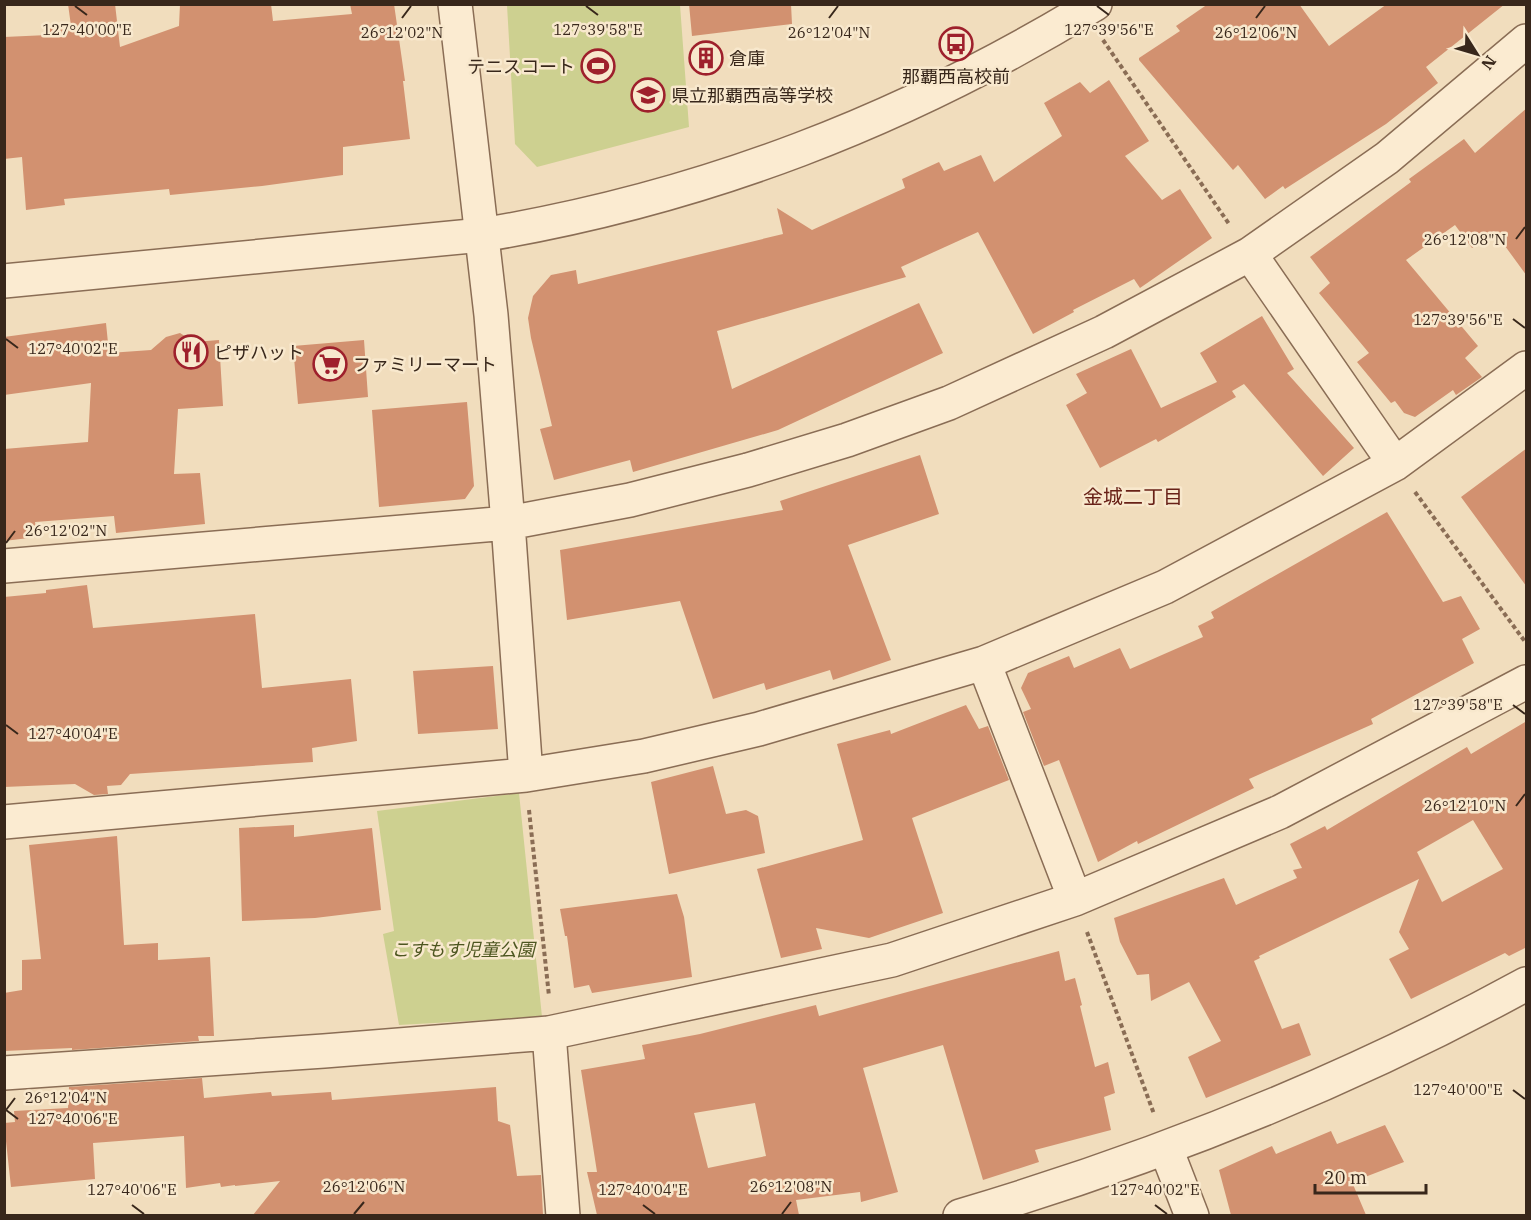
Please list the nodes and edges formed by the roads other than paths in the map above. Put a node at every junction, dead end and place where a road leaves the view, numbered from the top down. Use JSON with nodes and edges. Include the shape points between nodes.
{"nodes":[{"id":1,"x":455,"y":4,"type":"edge"},
{"id":2,"x":1089,"y":8,"type":"edge"},
{"id":3,"x":1527,"y":41,"type":"edge"},
{"id":4,"x":482,"y":235,"type":"junction"},
{"id":5,"x":1250,"y":254,"type":"junction"},
{"id":6,"x":4,"y":281,"type":"edge"},
{"id":7,"x":1527,"y":368,"type":"edge"},
{"id":8,"x":1395,"y":464,"type":"junction"},
{"id":9,"x":508,"y":523,"type":"junction"},
{"id":10,"x":4,"y":566,"type":"edge"},
{"id":11,"x":984,"y":663,"type":"junction"},
{"id":12,"x":1527,"y":681,"type":"edge"},
{"id":13,"x":526,"y":775,"type":"junction"},
{"id":14,"x":4,"y":822,"type":"edge"},
{"id":15,"x":1075,"y":899,"type":"junction"},
{"id":16,"x":1527,"y":984,"type":"edge"},
{"id":17,"x":549,"y":1033,"type":"junction"},
{"id":18,"x":4,"y":1073,"type":"edge"},
{"id":19,"x":1166,"y":1149,"type":"junction"},
{"id":20,"x":563,"y":1215,"type":"edge"},
{"id":21,"x":960,"y":1215,"type":"edge"},
{"id":22,"x":1192,"y":1215,"type":"edge"}],
"edges":[{"from":1,"to":4,"type":"street"},
{"from":2,"to":4,"type":"street","via":[[1006,57],[915,103],[819,144],[639,203]]},
{"from":3,"to":5,"type":"street","via":[[1387,158]]},
{"from":4,"to":6,"type":"street"},
{"from":4,"to":9,"type":"street"},
{"from":5,"to":8,"type":"street"},
{"from":5,"to":9,"type":"street","via":[[1104,332],[949,403],[847,440],[630,500]]},
{"from":7,"to":8,"type":"street"},
{"from":8,"to":11,"type":"street","via":[[1165,587]]},
{"from":9,"to":10,"type":"street"},
{"from":9,"to":13,"type":"street"},
{"from":11,"to":13,"type":"street","via":[[759,729],[644,756]]},
{"from":11,"to":15,"type":"street"},
{"from":12,"to":15,"type":"street","via":[[1280,813]]},
{"from":13,"to":14,"type":"street"},
{"from":15,"to":17,"type":"street","via":[[892,960]]},
{"from":16,"to":19,"type":"street","via":[[1457,1022],[1314,1088]]},
{"from":17,"to":18,"type":"street"},
{"from":17,"to":20,"type":"street"},
{"from":19,"to":21,"type":"street"},
{"from":19,"to":22,"type":"street"}]}
